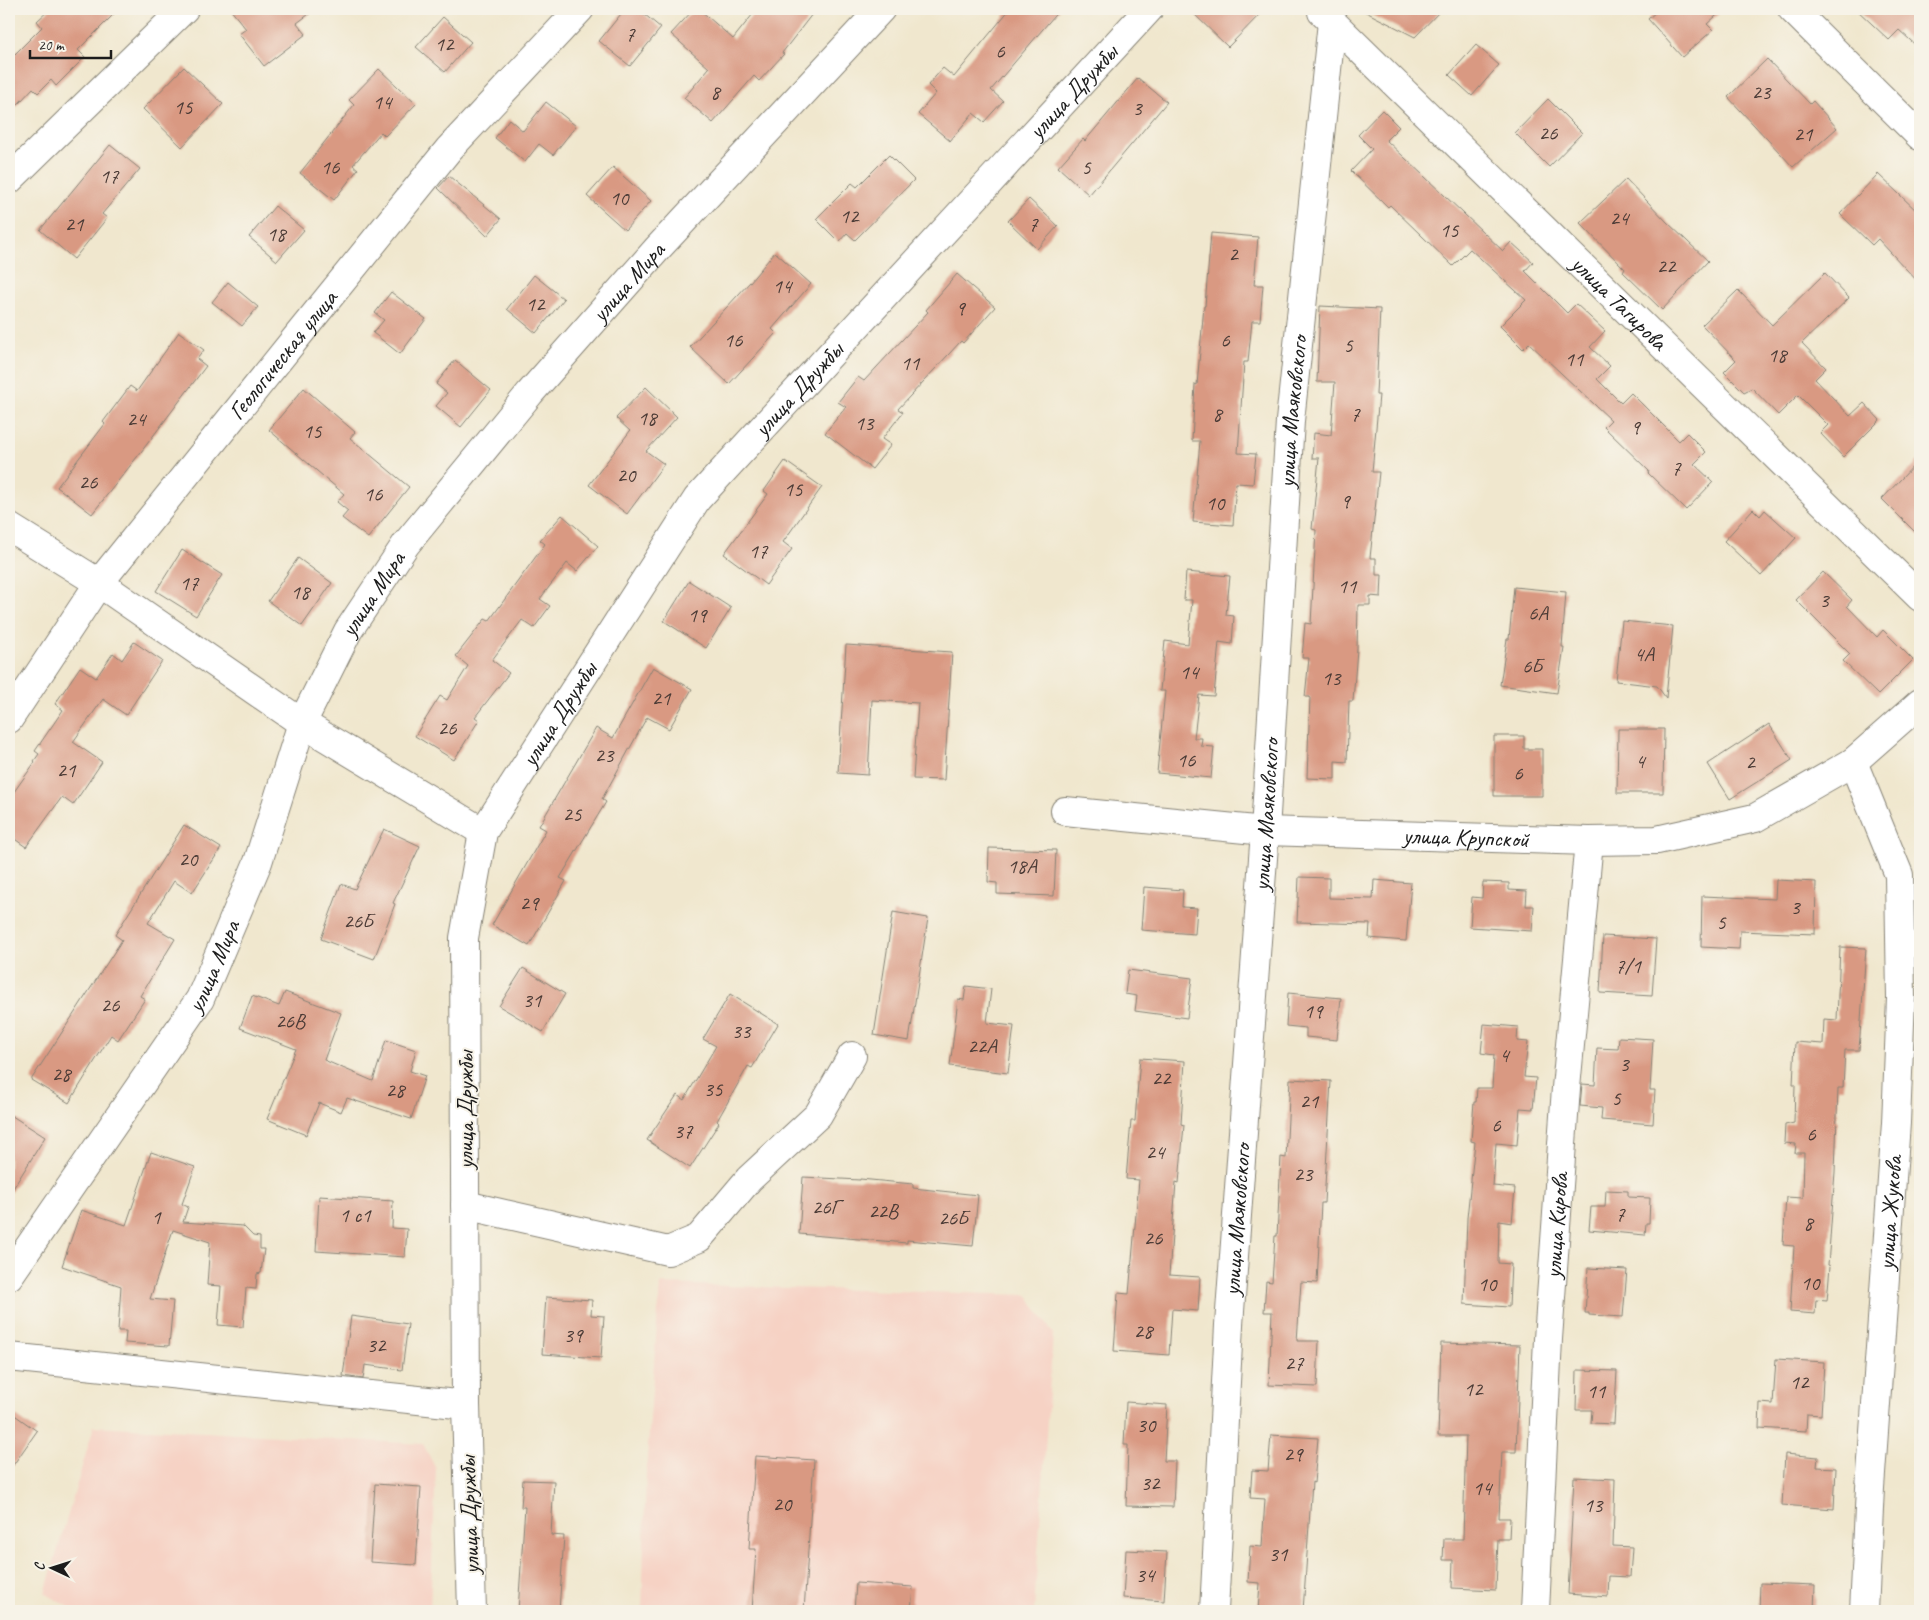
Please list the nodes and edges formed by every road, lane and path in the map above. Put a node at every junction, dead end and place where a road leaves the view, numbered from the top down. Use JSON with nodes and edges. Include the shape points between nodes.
{"nodes":[{"id":1,"x":184,"y":9,"type":"edge"},
{"id":2,"x":580,"y":9,"type":"edge"},
{"id":3,"x":881,"y":9,"type":"edge"},
{"id":4,"x":1149,"y":9,"type":"edge"},
{"id":5,"x":1792,"y":9,"type":"edge"},
{"id":6,"x":1326,"y":15,"type":"edge"},
{"id":7,"x":1920,"y":136,"type":"edge"},
{"id":8,"x":9,"y":180,"type":"edge"},
{"id":9,"x":9,"y":527,"type":"edge"},
{"id":10,"x":99,"y":583,"type":"junction"},
{"id":11,"x":1920,"y":597,"type":"edge"},
{"id":12,"x":1920,"y":703,"type":"edge"},
{"id":13,"x":9,"y":719,"type":"edge"},
{"id":14,"x":302,"y":723,"type":"junction"},
{"id":15,"x":1853,"y":762,"type":"junction"},
{"id":16,"x":1065,"y":811,"type":"dead end"},
{"id":17,"x":1265,"y":831,"type":"junction"},
{"id":18,"x":483,"y":832,"type":"junction"},
{"id":19,"x":1589,"y":841,"type":"junction"},
{"id":20,"x":852,"y":1056,"type":"dead end"},
{"id":21,"x":465,"y":1205,"type":"junction"},
{"id":22,"x":9,"y":1276,"type":"edge"},
{"id":23,"x":9,"y":1357,"type":"edge"},
{"id":24,"x":466,"y":1405,"type":"junction"},
{"id":25,"x":472,"y":1611,"type":"edge"},
{"id":26,"x":1214,"y":1611,"type":"edge"},
{"id":27,"x":1535,"y":1611,"type":"edge"},
{"id":28,"x":1864,"y":1611,"type":"edge"}],
"edges":[{"from":1,"to":8,"type":"street"},
{"from":2,"to":10,"type":"street","name":"Геологическая улица","via":[[449,149]]},
{"from":3,"to":14,"type":"street","name":"улица Мира","via":[[658,248],[530,393],[412,537],[348,632]]},
{"from":4,"to":18,"type":"street","name":"улица Дружбы","via":[[697,500]]},
{"from":5,"to":7,"type":"street"},
{"from":6,"to":11,"type":"street","name":"улица Тагирова"},
{"from":6,"to":17,"type":"street","name":"улица Маяковского","via":[[1290,421]]},
{"from":9,"to":10,"type":"street"},
{"from":10,"to":13,"type":"street","name":"Геологическая улица"},
{"from":10,"to":14,"type":"street"},
{"from":12,"to":15,"type":"street"},
{"from":14,"to":18,"type":"street"},
{"from":14,"to":22,"type":"street","name":"улица Мира","via":[[258,862],[200,1000]]},
{"from":15,"to":19,"type":"street","name":"улица Крупской","via":[[1755,818],[1657,840]]},
{"from":15,"to":28,"type":"street","name":"улица Жукова","via":[[1899,875],[1902,998]]},
{"from":16,"to":17,"type":"street","name":"улица Крупской"},
{"from":17,"to":19,"type":"street","name":"улица Крупской"},
{"from":17,"to":26,"type":"street","name":"улица Маяковского","via":[[1230,1315]]},
{"from":18,"to":21,"type":"street","name":"улица Дружбы","via":[[464,938]]},
{"from":19,"to":27,"type":"street","name":"улица Кирова","via":[[1566,1088],[1548,1338]]},
{"from":20,"to":21,"type":"street","via":[[818,1114],[749,1179],[699,1238],[668,1252]]},
{"from":21,"to":24,"type":"street","name":"улица Дружбы"},
{"from":23,"to":24,"type":"street"},
{"from":24,"to":25,"type":"street","name":"улица Дружбы"}]}
